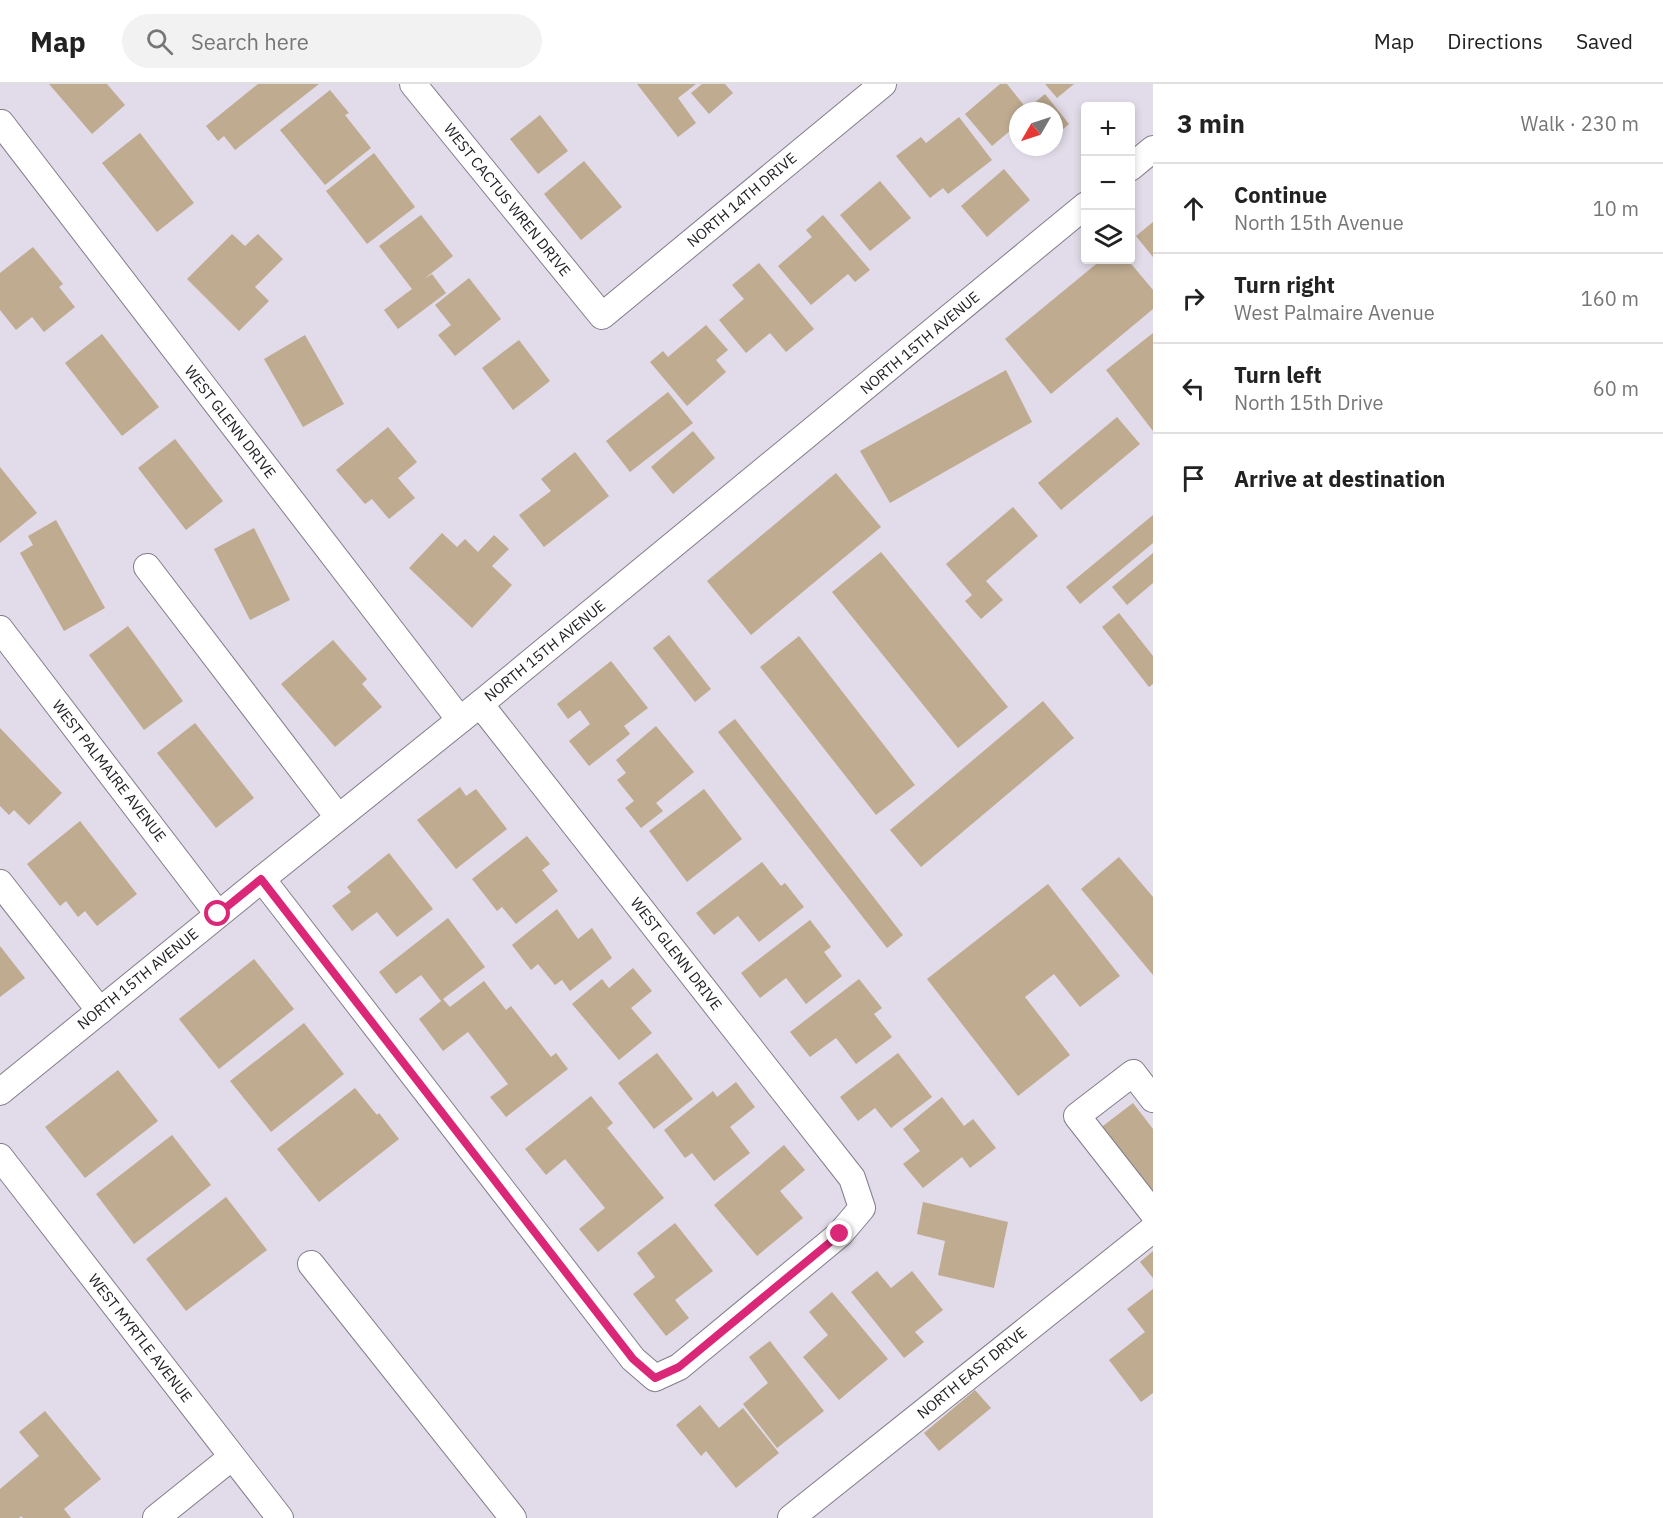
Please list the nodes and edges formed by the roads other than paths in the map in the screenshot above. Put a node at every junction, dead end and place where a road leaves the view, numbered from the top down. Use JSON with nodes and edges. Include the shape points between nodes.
{"nodes":[{"id":1,"x":413,"y":84,"type":"edge"},
{"id":2,"x":883,"y":84,"type":"edge"},
{"id":3,"x":1,"y":123,"type":"edge"},
{"id":4,"x":1153,"y":149,"type":"edge"},
{"id":5,"x":1135,"y":165,"type":"edge"},
{"id":6,"x":1081,"y":209,"type":"edge"},
{"id":7,"x":602,"y":316,"type":"joint"},
{"id":8,"x":147,"y":567,"type":"dead end"},
{"id":9,"x":0,"y":629,"type":"edge"},
{"id":10,"x":480,"y":704,"type":"junction"},
{"id":11,"x":460,"y":720,"type":"junction"},
{"id":12,"x":338,"y":817,"type":"junction"},
{"id":13,"x":261,"y":879,"type":"junction"},
{"id":14,"x":0,"y":883,"type":"edge"},
{"id":15,"x":218,"y":914,"type":"junction"},
{"id":16,"x":100,"y":1011,"type":"junction"},
{"id":17,"x":0,"y":1092,"type":"edge"},
{"id":18,"x":1153,"y":1099,"type":"edge"},
{"id":19,"x":0,"y":1157,"type":"edge"},
{"id":20,"x":1153,"y":1213,"type":"edge"},
{"id":21,"x":1153,"y":1229,"type":"edge"},
{"id":22,"x":311,"y":1264,"type":"dead end"},
{"id":23,"x":232,"y":1457,"type":"junction"},
{"id":24,"x":156,"y":1518,"type":"edge"},
{"id":25,"x":280,"y":1518,"type":"edge"},
{"id":26,"x":513,"y":1518,"type":"edge"},
{"id":27,"x":791,"y":1518,"type":"edge"}],
"edges":[{"from":1,"to":7,"type":"street","name":"WEST CACTUS WREN DRIVE"},
{"from":2,"to":7,"type":"street","name":"NORTH 14TH DRIVE"},
{"from":3,"to":11,"type":"street","name":"WEST GLENN DRIVE"},
{"from":4,"to":5,"type":"street"},
{"from":6,"to":10,"type":"street","name":"NORTH 15TH AVENUE"},
{"from":8,"to":12,"type":"street"},
{"from":9,"to":15,"type":"street","name":"WEST PALMAIRE AVENUE"},
{"from":10,"to":11,"type":"street","name":"NORTH 15TH AVENUE"},
{"from":10,"to":13,"type":"street","name":"WEST GLENN DRIVE","via":[[852,1178],[862,1208],[840,1234],[679,1367],[655,1378],[633,1359]]},
{"from":11,"to":12,"type":"street","name":"NORTH 15TH AVENUE"},
{"from":12,"to":13,"type":"street","name":"NORTH 15TH AVENUE"},
{"from":13,"to":15,"type":"street","name":"NORTH 15TH AVENUE"},
{"from":14,"to":16,"type":"street"},
{"from":15,"to":16,"type":"street","name":"NORTH 15TH AVENUE"},
{"from":16,"to":17,"type":"street","name":"NORTH 15TH AVENUE"},
{"from":18,"to":20,"type":"street","via":[[1133,1073],[1077,1116]]},
{"from":19,"to":23,"type":"street","name":"WEST MYRTLE AVENUE"},
{"from":21,"to":27,"type":"street","name":"NORTH EAST DRIVE"},
{"from":22,"to":26,"type":"street"},
{"from":23,"to":24,"type":"street"},
{"from":23,"to":25,"type":"street","name":"WEST MYRTLE AVENUE"}]}
